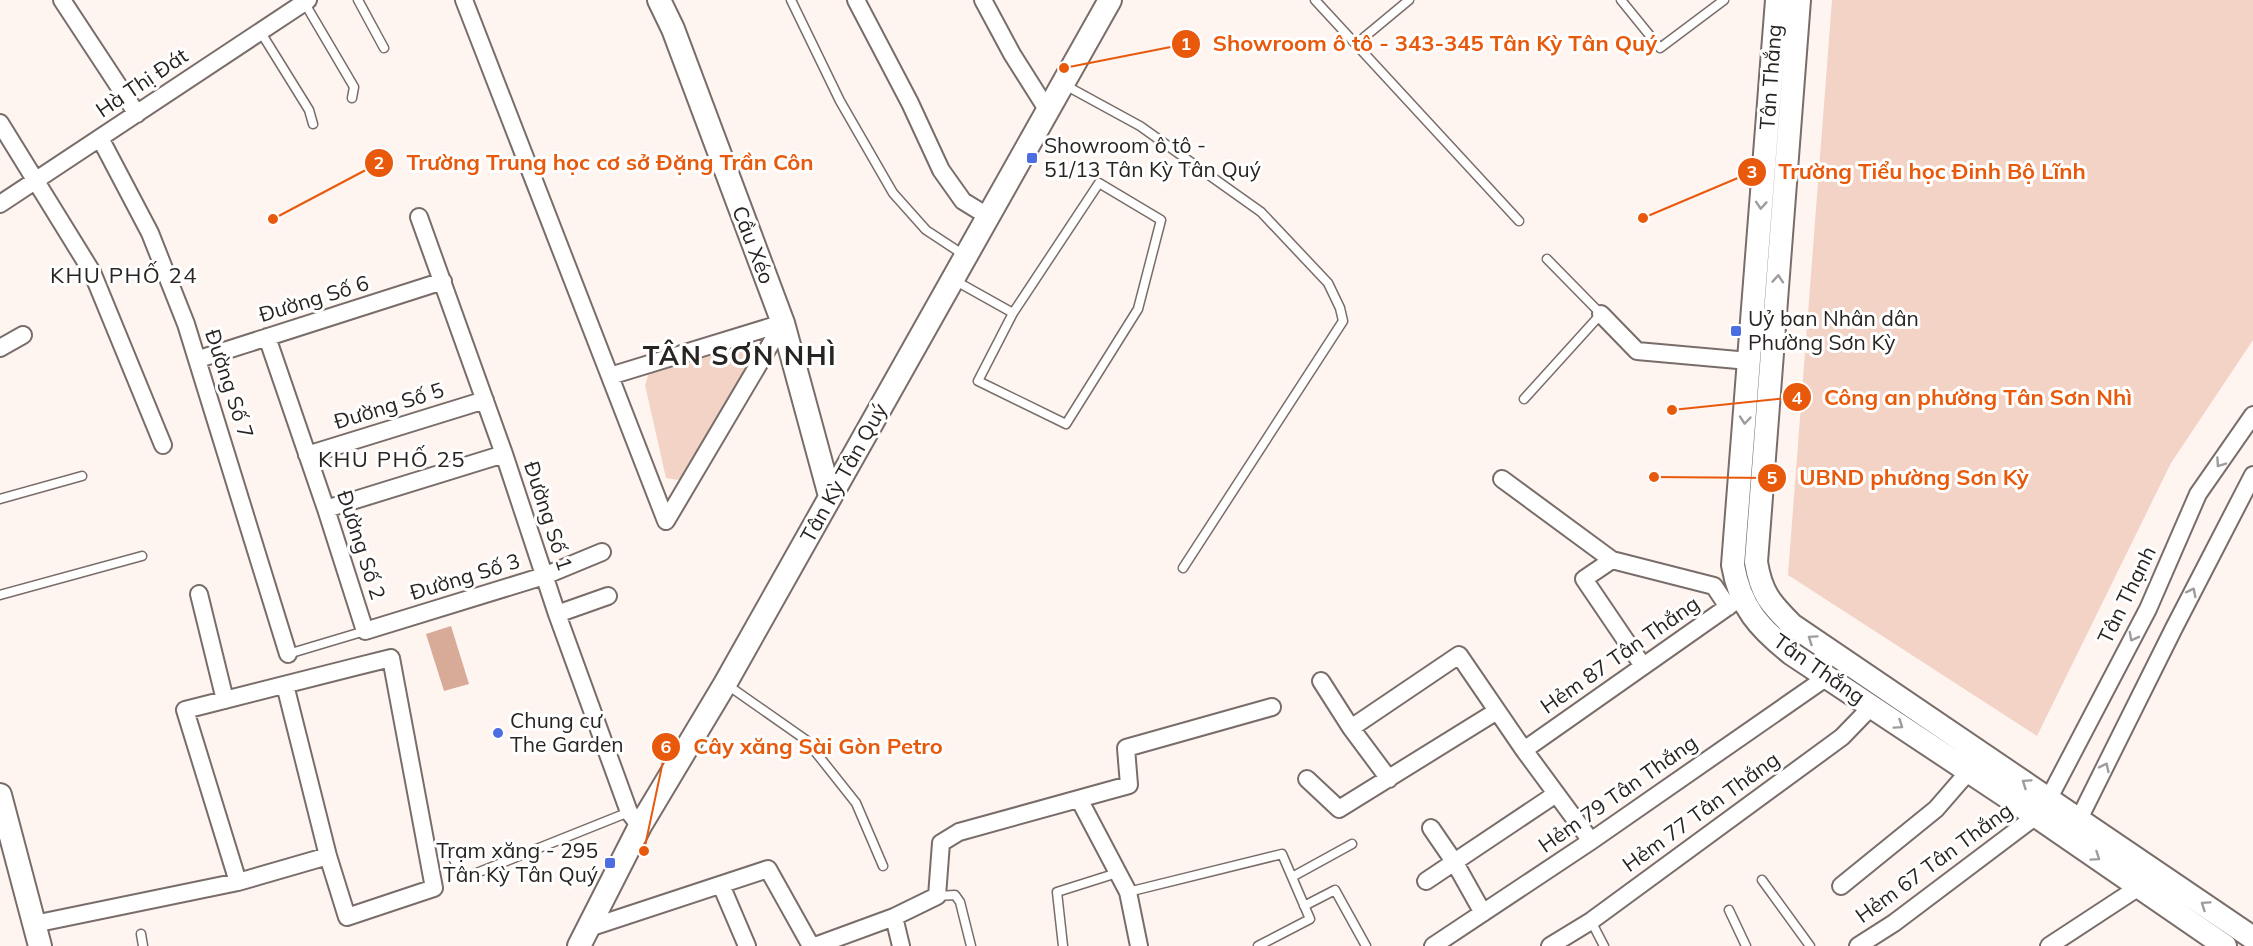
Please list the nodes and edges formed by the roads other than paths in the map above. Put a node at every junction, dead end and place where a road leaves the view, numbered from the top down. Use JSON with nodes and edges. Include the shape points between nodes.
{"nodes":[{"id":1,"x":62,"y":0,"type":"edge"},
{"id":2,"x":358,"y":0,"type":"edge"},
{"id":3,"x":464,"y":0,"type":"edge"},
{"id":4,"x":658,"y":0,"type":"edge"},
{"id":5,"x":791,"y":0,"type":"edge"},
{"id":6,"x":856,"y":0,"type":"edge"},
{"id":7,"x":983,"y":0,"type":"edge"},
{"id":8,"x":1110,"y":0,"type":"edge"},
{"id":9,"x":1315,"y":0,"type":"edge"},
{"id":10,"x":1409,"y":0,"type":"edge"},
{"id":11,"x":1621,"y":0,"type":"edge"},
{"id":12,"x":1724,"y":0,"type":"edge"},
{"id":13,"x":1778,"y":0,"type":"edge"},
{"id":14,"x":1799,"y":0,"type":"edge"},
{"id":15,"x":305,"y":1,"type":"edge"},
{"id":16,"x":260,"y":31,"type":"junction"},
{"id":17,"x":1356,"y":44,"type":"junction"},
{"id":18,"x":384,"y":48,"type":"dead end"},
{"id":19,"x":1063,"y":84,"type":"junction"},
{"id":20,"x":352,"y":98,"type":"dead end"},
{"id":21,"x":1048,"y":111,"type":"junction"},
{"id":22,"x":137,"y":114,"type":"junction"},
{"id":23,"x":0,"y":123,"type":"edge"},
{"id":24,"x":314,"y":123,"type":"dead end"},
{"id":25,"x":100,"y":138,"type":"junction"},
{"id":26,"x":34,"y":180,"type":"junction"},
{"id":27,"x":0,"y":204,"type":"edge"},
{"id":28,"x":419,"y":217,"type":"dead end"},
{"id":29,"x":989,"y":217,"type":"junction"},
{"id":30,"x":1519,"y":221,"type":"dead end"},
{"id":31,"x":967,"y":257,"type":"junction"},
{"id":32,"x":1547,"y":259,"type":"dead end"},
{"id":33,"x":953,"y":279,"type":"junction"},
{"id":34,"x":443,"y":281,"type":"junction"},
{"id":35,"x":1013,"y":313,"type":"junction"},
{"id":36,"x":1601,"y":314,"type":"junction"},
{"id":37,"x":783,"y":323,"type":"junction"},
{"id":38,"x":23,"y":335,"type":"dead end"},
{"id":39,"x":267,"y":337,"type":"junction"},
{"id":40,"x":0,"y":348,"type":"edge"},
{"id":41,"x":199,"y":359,"type":"junction"},
{"id":42,"x":1749,"y":361,"type":"junction"},
{"id":43,"x":610,"y":376,"type":"junction"},
{"id":44,"x":1524,"y":399,"type":"dead end"},
{"id":45,"x":485,"y":400,"type":"junction"},
{"id":46,"x":2253,"y":415,"type":"edge"},
{"id":47,"x":163,"y":445,"type":"dead end"},
{"id":48,"x":504,"y":454,"type":"junction"},
{"id":49,"x":307,"y":455,"type":"junction"},
{"id":50,"x":2253,"y":475,"type":"edge"},
{"id":51,"x":82,"y":476,"type":"dead end"},
{"id":52,"x":1502,"y":478,"type":"dead end"},
{"id":53,"x":830,"y":496,"type":"junction"},
{"id":54,"x":0,"y":499,"type":"edge"},
{"id":55,"x":326,"y":509,"type":"junction"},
{"id":56,"x":602,"y":552,"type":"dead end"},
{"id":57,"x":142,"y":556,"type":"dead end"},
{"id":58,"x":1612,"y":560,"type":"junction"},
{"id":59,"x":1183,"y":568,"type":"dead end"},
{"id":60,"x":544,"y":576,"type":"junction"},
{"id":61,"x":199,"y":594,"type":"dead end"},
{"id":62,"x":0,"y":595,"type":"edge"},
{"id":63,"x":608,"y":596,"type":"dead end"},
{"id":64,"x":1743,"y":596,"type":"junction"},
{"id":65,"x":557,"y":614,"type":"junction"},
{"id":66,"x":365,"y":631,"type":"junction"},
{"id":67,"x":288,"y":654,"type":"joint"},
{"id":68,"x":1839,"y":657,"type":"junction"},
{"id":69,"x":1643,"y":666,"type":"junction"},
{"id":70,"x":1827,"y":677,"type":"junction"},
{"id":71,"x":1320,"y":681,"type":"dead end"},
{"id":72,"x":725,"y":684,"type":"junction"},
{"id":73,"x":285,"y":685,"type":"junction"},
{"id":74,"x":225,"y":700,"type":"junction"},
{"id":75,"x":1872,"y":706,"type":"junction"},
{"id":76,"x":1272,"y":707,"type":"dead end"},
{"id":77,"x":1497,"y":711,"type":"junction"},
{"id":78,"x":1351,"y":728,"type":"junction"},
{"id":79,"x":1524,"y":750,"type":"junction"},
{"id":80,"x":1969,"y":771,"type":"junction"},
{"id":81,"x":1306,"y":779,"type":"dead end"},
{"id":82,"x":1389,"y":779,"type":"junction"},
{"id":83,"x":1556,"y":794,"type":"junction"},
{"id":84,"x":1079,"y":799,"type":"junction"},
{"id":85,"x":2042,"y":807,"type":"junction"},
{"id":86,"x":2,"y":812,"type":"edge"},
{"id":87,"x":635,"y":819,"type":"junction"},
{"id":88,"x":1431,"y":828,"type":"dead end"},
{"id":89,"x":2074,"y":829,"type":"junction"},
{"id":90,"x":1591,"y":841,"type":"junction"},
{"id":91,"x":1352,"y":844,"type":"dead end"},
{"id":92,"x":328,"y":856,"type":"junction"},
{"id":93,"x":453,"y":858,"type":"dead end"},
{"id":94,"x":1455,"y":864,"type":"junction"},
{"id":95,"x":883,"y":866,"type":"dead end"},
{"id":96,"x":1117,"y":873,"type":"junction"},
{"id":97,"x":1292,"y":877,"type":"junction"},
{"id":98,"x":1762,"y":880,"type":"dead end"},
{"id":99,"x":1426,"y":881,"type":"dead end"},
{"id":100,"x":238,"y":882,"type":"junction"},
{"id":101,"x":721,"y":885,"type":"junction"},
{"id":102,"x":1841,"y":886,"type":"dead end"},
{"id":103,"x":2139,"y":886,"type":"junction"},
{"id":104,"x":1128,"y":892,"type":"junction"},
{"id":105,"x":937,"y":896,"type":"junction"},
{"id":106,"x":1304,"y":906,"type":"junction"},
{"id":107,"x":1729,"y":910,"type":"dead end"},
{"id":108,"x":1483,"y":913,"type":"junction"},
{"id":109,"x":894,"y":917,"type":"junction"},
{"id":110,"x":1591,"y":921,"type":"junction"},
{"id":111,"x":34,"y":924,"type":"junction"},
{"id":112,"x":141,"y":934,"type":"dead end"},
{"id":113,"x":584,"y":937,"type":"edge"},
{"id":114,"x":2253,"y":938,"type":"edge"},
{"id":115,"x":40,"y":946,"type":"edge"},
{"id":116,"x":143,"y":946,"type":"edge"},
{"id":117,"x":747,"y":946,"type":"edge"},
{"id":118,"x":813,"y":946,"type":"edge"},
{"id":119,"x":901,"y":946,"type":"edge"},
{"id":120,"x":971,"y":946,"type":"edge"},
{"id":121,"x":1063,"y":946,"type":"edge"},
{"id":122,"x":1139,"y":946,"type":"edge"},
{"id":123,"x":1258,"y":946,"type":"edge"},
{"id":124,"x":1366,"y":946,"type":"edge"},
{"id":125,"x":1433,"y":946,"type":"edge"},
{"id":126,"x":1550,"y":946,"type":"edge"},
{"id":127,"x":1604,"y":946,"type":"edge"},
{"id":128,"x":1746,"y":946,"type":"edge"},
{"id":129,"x":1810,"y":946,"type":"edge"},
{"id":130,"x":1858,"y":946,"type":"edge"},
{"id":131,"x":2049,"y":946,"type":"edge"},
{"id":132,"x":2225,"y":946,"type":"edge"}],
"edges":[{"from":1,"to":22,"type":"street"},
{"from":2,"to":18,"type":"lane"},
{"from":3,"to":43,"type":"street"},
{"from":4,"to":37,"type":"street","name":"Cầu Xéo","via":[[673,29]]},
{"from":5,"to":31,"type":"lane","via":[[840,101],[893,193],[926,230]]},
{"from":6,"to":29,"type":"street","via":[[940,170],[963,201]]},
{"from":7,"to":21,"type":"street"},
{"from":8,"to":19,"type":"street","name":"Tân Kỳ Tân Quý"},
{"from":9,"to":17,"type":"lane"},
{"from":10,"to":17,"type":"lane"},
{"from":11,"to":12,"type":"lane","via":[[1660,48]]},
{"from":13,"to":42,"type":"street","name":"Tân Thắng","one_way":true},
{"from":64,"to":14,"type":"street","name":"Tân Thắng","one_way":true,"via":[[1756,562]]},
{"from":15,"to":16,"type":"street","name":"Hà Thị Đát"},
{"from":15,"to":20,"type":"lane","via":[[354,87]]},
{"from":16,"to":22,"type":"street","name":"Hà Thị Đát"},
{"from":16,"to":24,"type":"lane"},
{"from":17,"to":30,"type":"lane"},
{"from":19,"to":21,"type":"street","name":"Tân Kỳ Tân Quý"},
{"from":19,"to":59,"type":"lane","via":[[1140,126],[1261,212],[1328,283],[1340,308],[1342,321]]},
{"from":21,"to":29,"type":"street","name":"Tân Kỳ Tân Quý"},
{"from":22,"to":25,"type":"street","name":"Hà Thị Đát"},
{"from":23,"to":26,"type":"street"},
{"from":25,"to":26,"type":"street","name":"Hà Thị Đát"},
{"from":25,"to":41,"type":"street","name":"Đường Số 7","via":[[150,232]]},
{"from":26,"to":27,"type":"street","name":"Hà Thị Đát"},
{"from":26,"to":47,"type":"street","via":[[92,272]]},
{"from":28,"to":34,"type":"street","name":"Đường Số 1"},
{"from":29,"to":31,"type":"street","name":"Tân Kỳ Tân Quý"},
{"from":31,"to":33,"type":"street","name":"Tân Kỳ Tân Quý"},
{"from":32,"to":36,"type":"lane"},
{"from":33,"to":35,"type":"lane"},
{"from":33,"to":53,"type":"street","name":"Tân Kỳ Tân Quý"},
{"from":34,"to":39,"type":"street","name":"Đường Số 6"},
{"from":34,"to":45,"type":"street","name":"Đường Số 1"},
{"from":35,"to":35,"type":"lane","via":[[978,381],[1066,424],[1138,309],[1161,220],[1099,183]]},
{"from":36,"to":42,"type":"street","via":[[1637,351]]},
{"from":36,"to":44,"type":"lane"},
{"from":37,"to":43,"type":"street"},
{"from":37,"to":43,"type":"street","via":[[666,520]]},
{"from":37,"to":53,"type":"street","name":"Cầu Xéo"},
{"from":38,"to":40,"type":"street"},
{"from":39,"to":41,"type":"street","name":"Đường Số 6"},
{"from":39,"to":49,"type":"street","name":"Đường Số 2"},
{"from":41,"to":67,"type":"street","name":"Đường Số 7"},
{"from":42,"to":64,"type":"street","name":"Tân Thắng","one_way":true,"via":[[1733,565],[1736,586]]},
{"from":45,"to":48,"type":"street","name":"Đường Số 1"},
{"from":45,"to":49,"type":"street","name":"Đường Số 5"},
{"from":46,"to":85,"type":"street","name":"Tân Thạnh","one_way":true,"via":[[2198,494],[2148,609]]},
{"from":48,"to":55,"type":"street"},
{"from":48,"to":60,"type":"street","name":"Đường Số 1"},
{"from":49,"to":55,"type":"street","name":"Đường Số 2"},
{"from":89,"to":50,"type":"street","one_way":true},
{"from":51,"to":54,"type":"lane"},
{"from":52,"to":58,"type":"street"},
{"from":53,"to":72,"type":"street","name":"Tân Kỳ Tân Quý"},
{"from":55,"to":66,"type":"street","name":"Đường Số 2"},
{"from":56,"to":60,"type":"street","name":"Đường Số 3"},
{"from":57,"to":62,"type":"lane"},
{"from":58,"to":64,"type":"street"},
{"from":58,"to":69,"type":"street","via":[[1584,579]]},
{"from":60,"to":65,"type":"street","name":"Đường Số 1"},
{"from":60,"to":66,"type":"street","name":"Đường Số 3"},
{"from":61,"to":74,"type":"street"},
{"from":63,"to":65,"type":"street"},
{"from":68,"to":64,"type":"street","name":"Tân Thắng","one_way":true,"via":[[1774,608]]},
{"from":64,"to":69,"type":"street","name":"Hẻm 87 Tân Thắng"},
{"from":64,"to":70,"type":"street","name":"Tân Thắng","via":[[1745,606],[1776,641]]},
{"from":65,"to":87,"type":"street","name":"Đường Số 1"},
{"from":66,"to":67,"type":"lane"},
{"from":68,"to":70,"type":"street"},
{"from":85,"to":68,"type":"street","name":"Tân Thắng","one_way":true},
{"from":69,"to":79,"type":"street","name":"Hẻm 87 Tân Thắng"},
{"from":70,"to":75,"type":"street","name":"Tân Thắng"},
{"from":70,"to":90,"type":"street","name":"Hẻm 79 Tân Thắng"},
{"from":71,"to":78,"type":"street"},
{"from":72,"to":87,"type":"street","name":"Tân Kỳ Tân Quý"},
{"from":72,"to":95,"type":"lane","via":[[806,740],[856,803]]},
{"from":73,"to":74,"type":"street"},
{"from":73,"to":92,"type":"street"},
{"from":73,"to":92,"type":"street","via":[[391,658],[434,888],[347,917]]},
{"from":74,"to":100,"type":"street","via":[[184,710]]},
{"from":75,"to":80,"type":"street","name":"Tân Thắng","one_way":true},
{"from":75,"to":110,"type":"street","name":"Hẻm 77 Tân Thắng","via":[[1842,737]]},
{"from":76,"to":84,"type":"street","via":[[1126,748],[1129,784]]},
{"from":77,"to":78,"type":"street","via":[[1459,655]]},
{"from":77,"to":79,"type":"street"},
{"from":77,"to":82,"type":"street"},
{"from":78,"to":82,"type":"street"},
{"from":79,"to":83,"type":"street"},
{"from":80,"to":85,"type":"street","name":"Tân Thắng"},
{"from":80,"to":102,"type":"street","via":[[1936,809]]},
{"from":81,"to":82,"type":"street","via":[[1339,809]]},
{"from":83,"to":90,"type":"street"},
{"from":83,"to":94,"type":"street"},
{"from":84,"to":96,"type":"street"},
{"from":84,"to":105,"type":"street","via":[[959,832],[941,843]]},
{"from":85,"to":89,"type":"street","name":"Tân Thắng"},
{"from":85,"to":130,"type":"street","name":"Hẻm 67 Tân Thắng","via":[[1894,923]]},
{"from":86,"to":111,"type":"street"},
{"from":87,"to":93,"type":"lane","via":[[474,873],[461,873]]},
{"from":87,"to":113,"type":"street","name":"Tân Kỳ Tân Quý"},
{"from":88,"to":94,"type":"street"},
{"from":89,"to":103,"type":"street","name":"Tân Thắng","one_way":true},
{"from":114,"to":89,"type":"street","name":"Tân Thắng","one_way":true},
{"from":90,"to":108,"type":"street","name":"Hẻm 79 Tân Thắng"},
{"from":91,"to":97,"type":"lane"},
{"from":92,"to":100,"type":"street"},
{"from":94,"to":99,"type":"street"},
{"from":94,"to":108,"type":"street"},
{"from":96,"to":104,"type":"street"},
{"from":96,"to":121,"type":"lane","via":[[1057,892]]},
{"from":97,"to":104,"type":"lane","via":[[1282,854]]},
{"from":97,"to":106,"type":"lane"},
{"from":98,"to":129,"type":"lane"},
{"from":100,"to":111,"type":"street"},
{"from":101,"to":113,"type":"street"},
{"from":101,"to":117,"type":"street"},
{"from":101,"to":118,"type":"street","via":[[768,869]]},
{"from":103,"to":131,"type":"street"},
{"from":103,"to":132,"type":"street","name":"Tân Thắng"},
{"from":104,"to":122,"type":"street"},
{"from":105,"to":109,"type":"street"},
{"from":105,"to":120,"type":"lane","via":[[955,895],[960,902]]},
{"from":106,"to":123,"type":"lane","via":[[1310,919]]},
{"from":106,"to":124,"type":"lane","via":[[1335,890]]},
{"from":107,"to":128,"type":"lane"},
{"from":108,"to":125,"type":"street","name":"Hẻm 79 Tân Thắng"},
{"from":109,"to":118,"type":"street"},
{"from":109,"to":119,"type":"street"},
{"from":110,"to":126,"type":"street","name":"Hẻm 77 Tân Thắng"},
{"from":110,"to":127,"type":"lane"},
{"from":111,"to":115,"type":"street"},
{"from":112,"to":116,"type":"lane"}]}
